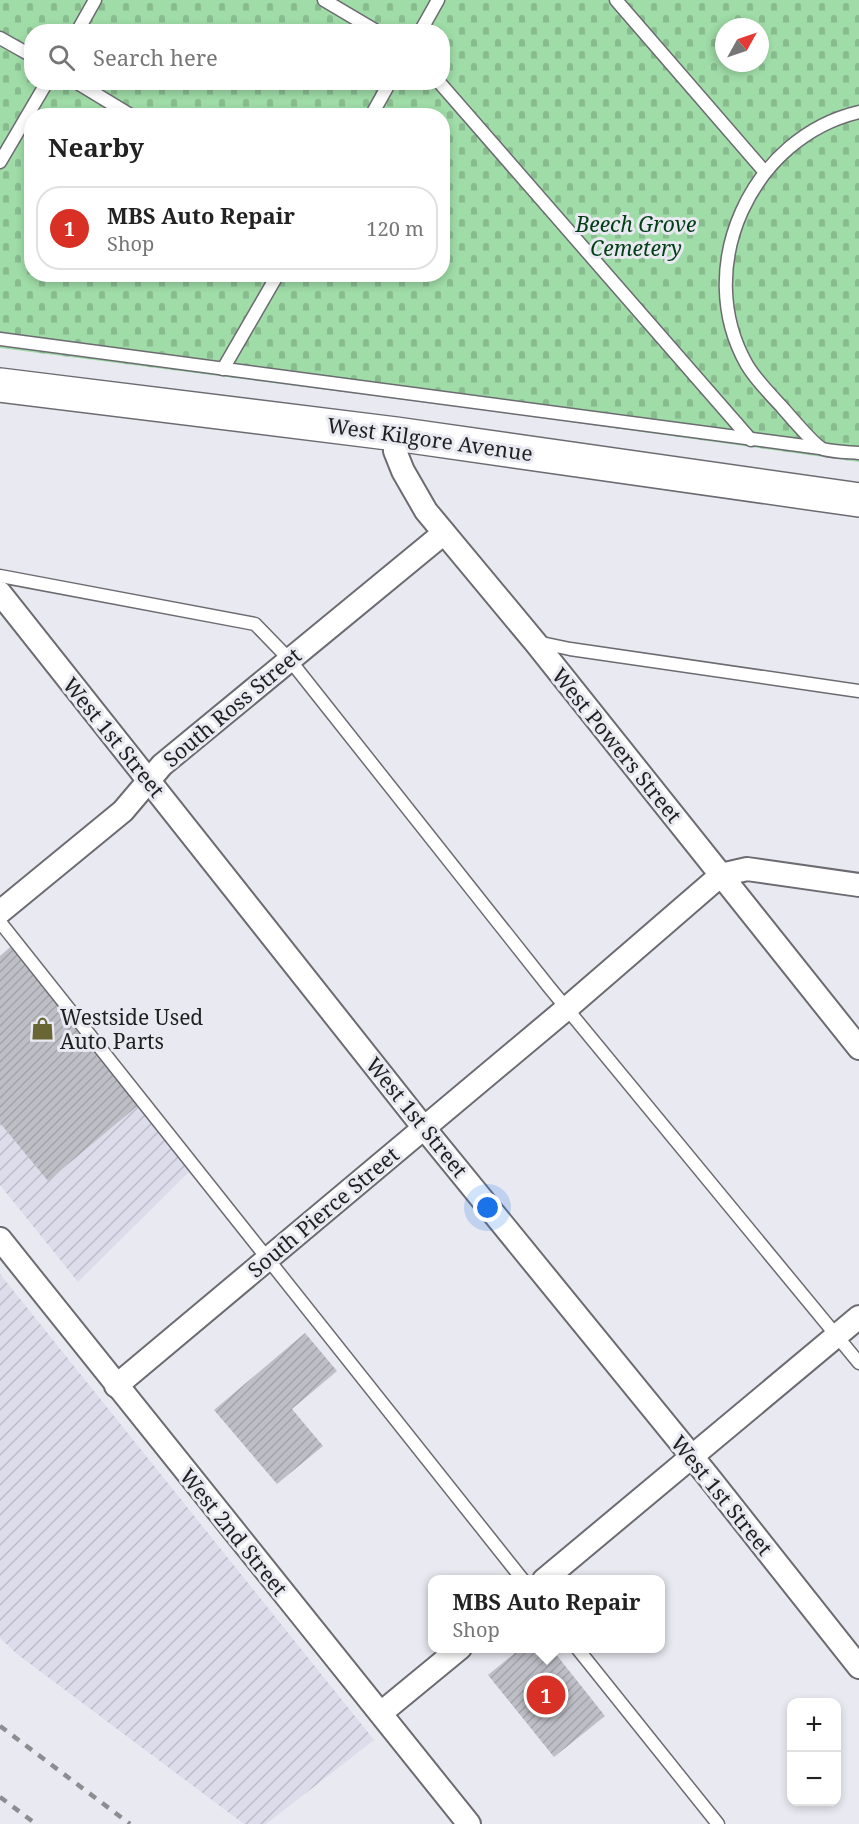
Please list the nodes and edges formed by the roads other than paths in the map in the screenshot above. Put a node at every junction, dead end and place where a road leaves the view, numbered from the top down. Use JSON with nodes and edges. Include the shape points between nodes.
{"nodes":[{"id":1,"x":95,"y":0,"type":"edge"},
{"id":2,"x":324,"y":0,"type":"edge"},
{"id":3,"x":438,"y":0,"type":"edge"},
{"id":4,"x":616,"y":0,"type":"edge"},
{"id":5,"x":82,"y":24,"type":"edge"},
{"id":6,"x":364,"y":24,"type":"edge"},
{"id":7,"x":424,"y":24,"type":"edge"},
{"id":8,"x":0,"y":38,"type":"edge"},
{"id":9,"x":24,"y":52,"type":"edge"},
{"id":10,"x":42,"y":90,"type":"edge"},
{"id":11,"x":89,"y":90,"type":"edge"},
{"id":12,"x":386,"y":90,"type":"edge"},
{"id":13,"x":447,"y":90,"type":"edge"},
{"id":14,"x":32,"y":108,"type":"edge"},
{"id":15,"x":119,"y":108,"type":"edge"},
{"id":16,"x":375,"y":108,"type":"edge"},
{"id":17,"x":859,"y":112,"type":"edge"},
{"id":18,"x":24,"y":121,"type":"edge"},
{"id":19,"x":0,"y":162,"type":"edge"},
{"id":20,"x":764,"y":171,"type":"junction"},
{"id":21,"x":273,"y":282,"type":"edge"},
{"id":22,"x":0,"y":339,"type":"edge"},
{"id":23,"x":223,"y":369,"type":"junction"},
{"id":24,"x":0,"y":385,"type":"edge"},
{"id":25,"x":396,"y":434,"type":"junction"},
{"id":26,"x":752,"y":440,"type":"junction"},
{"id":27,"x":820,"y":448,"type":"junction"},
{"id":28,"x":859,"y":453,"type":"edge"},
{"id":29,"x":859,"y":500,"type":"edge"},
{"id":30,"x":444,"y":532,"type":"junction"},
{"id":31,"x":0,"y":576,"type":"edge"},
{"id":32,"x":0,"y":593,"type":"edge"},
{"id":33,"x":535,"y":642,"type":"junction"},
{"id":34,"x":289,"y":659,"type":"junction"},
{"id":35,"x":859,"y":691,"type":"edge"},
{"id":36,"x":149,"y":780,"type":"junction"},
{"id":37,"x":721,"y":875,"type":"junction"},
{"id":38,"x":859,"y":885,"type":"edge"},
{"id":39,"x":0,"y":912,"type":"edge"},
{"id":40,"x":0,"y":922,"type":"edge"},
{"id":41,"x":566,"y":1009,"type":"junction"},
{"id":42,"x":859,"y":1048,"type":"edge"},
{"id":43,"x":424,"y":1128,"type":"junction"},
{"id":44,"x":0,"y":1239,"type":"edge"},
{"id":45,"x":267,"y":1259,"type":"junction"},
{"id":46,"x":859,"y":1317,"type":"edge"},
{"id":47,"x":837,"y":1335,"type":"junction"},
{"id":48,"x":859,"y":1363,"type":"edge"},
{"id":49,"x":116,"y":1386,"type":"junction"},
{"id":50,"x":692,"y":1456,"type":"junction"},
{"id":51,"x":519,"y":1575,"type":"edge"},
{"id":52,"x":550,"y":1575,"type":"edge"},
{"id":53,"x":454,"y":1653,"type":"edge"},
{"id":54,"x":581,"y":1653,"type":"edge"},
{"id":55,"x":859,"y":1667,"type":"edge"},
{"id":56,"x":381,"y":1713,"type":"junction"},
{"id":57,"x":469,"y":1824,"type":"edge"},
{"id":58,"x":718,"y":1824,"type":"edge"}],
"edges":[{"from":1,"to":5,"type":"lane"},
{"from":2,"to":6,"type":"lane"},
{"from":3,"to":7,"type":"lane"},
{"from":4,"to":20,"type":"lane"},
{"from":8,"to":9,"type":"lane"},
{"from":10,"to":14,"type":"lane"},
{"from":11,"to":15,"type":"lane"},
{"from":12,"to":16,"type":"lane"},
{"from":13,"to":26,"type":"lane"},
{"from":17,"to":20,"type":"lane","via":[[813,130]]},
{"from":18,"to":19,"type":"lane"},
{"from":20,"to":27,"type":"lane","via":[[733,234],[725,287],[728,311],[746,364]]},
{"from":21,"to":23,"type":"lane"},
{"from":22,"to":23,"type":"lane"},
{"from":23,"to":26,"type":"lane"},
{"from":24,"to":25,"type":"main road","name":"West Kilgore Avenue"},
{"from":25,"to":29,"type":"main road","name":"West Kilgore Avenue"},
{"from":25,"to":30,"type":"street","name":"West Powers Street","via":[[395,452],[407,480]]},
{"from":26,"to":27,"type":"lane"},
{"from":27,"to":28,"type":"lane"},
{"from":30,"to":33,"type":"street","name":"West Powers Street"},
{"from":30,"to":34,"type":"street","name":"South Ross Street"},
{"from":31,"to":34,"type":"lane","via":[[255,624]]},
{"from":32,"to":36,"type":"street","name":"West 1st Street"},
{"from":33,"to":35,"type":"lane"},
{"from":33,"to":37,"type":"street","name":"West Powers Street"},
{"from":34,"to":36,"type":"street","name":"South Ross Street"},
{"from":34,"to":41,"type":"lane"},
{"from":36,"to":39,"type":"street","name":"South Ross Street","via":[[123,811]]},
{"from":36,"to":43,"type":"street","name":"West 1st Street"},
{"from":37,"to":38,"type":"street","via":[[747,869]]},
{"from":37,"to":41,"type":"street","name":"South Pierce Street"},
{"from":37,"to":42,"type":"street","name":"West Powers Street"},
{"from":40,"to":45,"type":"lane"},
{"from":41,"to":43,"type":"street","name":"South Pierce Street"},
{"from":41,"to":47,"type":"lane"},
{"from":43,"to":45,"type":"street","name":"South Pierce Street"},
{"from":43,"to":50,"type":"street","name":"West 1st Street"},
{"from":44,"to":49,"type":"street","name":"West 2nd Street"},
{"from":45,"to":49,"type":"street","name":"South Pierce Street"},
{"from":45,"to":51,"type":"lane"},
{"from":46,"to":47,"type":"street"},
{"from":47,"to":48,"type":"lane"},
{"from":47,"to":50,"type":"street"},
{"from":49,"to":56,"type":"street","name":"West 2nd Street"},
{"from":50,"to":52,"type":"street"},
{"from":50,"to":55,"type":"street","name":"West 1st Street"},
{"from":53,"to":56,"type":"street"},
{"from":54,"to":58,"type":"lane"},
{"from":56,"to":57,"type":"street","name":"West 2nd Street"}]}
